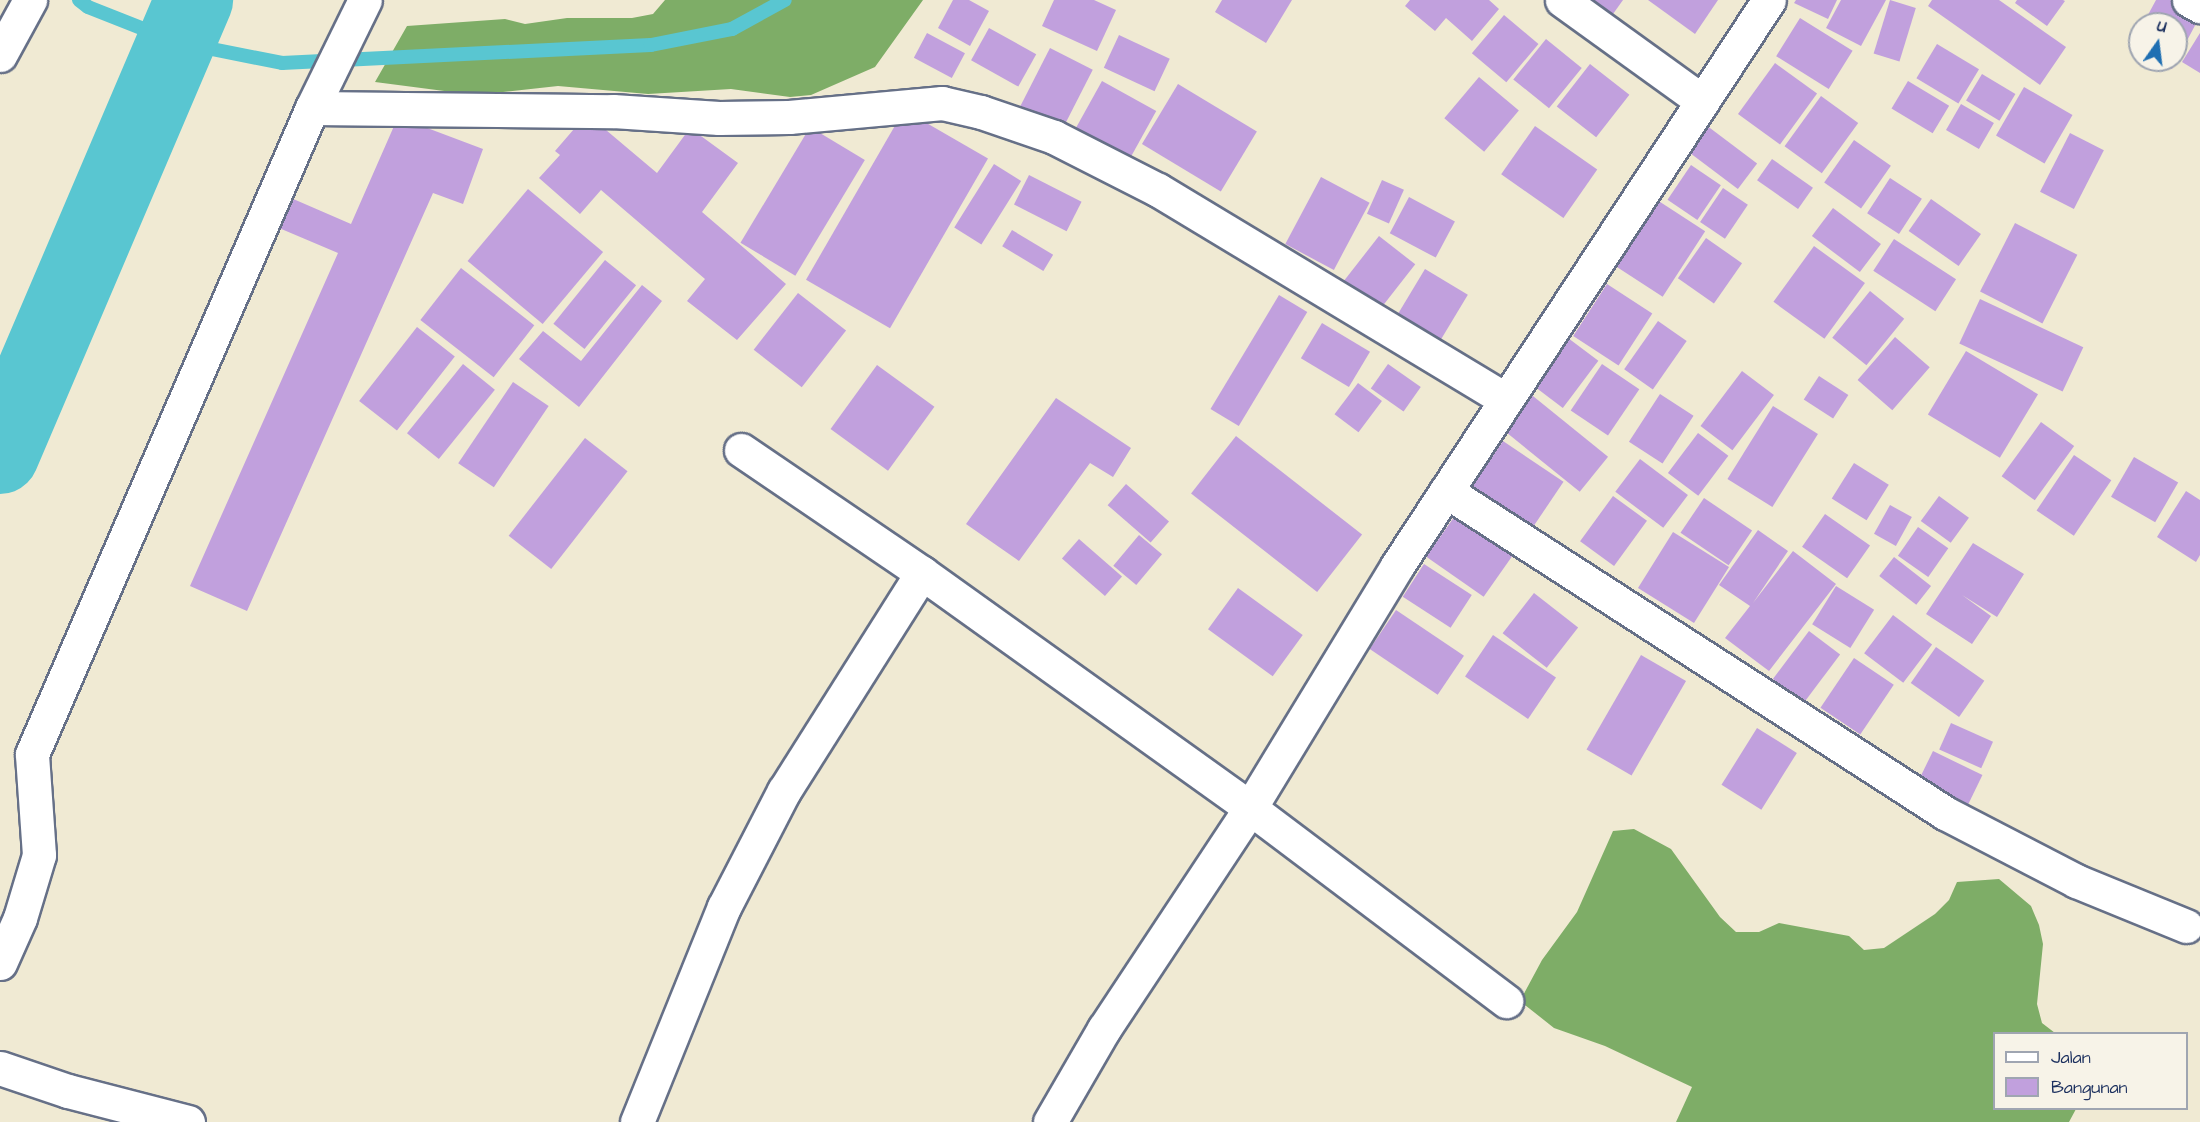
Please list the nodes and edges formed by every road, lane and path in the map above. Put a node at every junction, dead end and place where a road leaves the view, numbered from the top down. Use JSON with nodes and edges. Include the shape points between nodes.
{"nodes":[{"id":1,"x":30,"y":0,"type":"edge"},
{"id":2,"x":365,"y":0,"type":"edge"},
{"id":3,"x":1562,"y":0,"type":"edge"},
{"id":4,"x":1769,"y":0,"type":"edge"},
{"id":5,"x":2189,"y":0,"type":"edge"},
{"id":6,"x":2200,"y":6,"type":"edge"},
{"id":7,"x":0,"y":56,"type":"edge"},
{"id":8,"x":318,"y":95,"type":"junction"},
{"id":9,"x":1702,"y":101,"type":"junction"},
{"id":10,"x":1506,"y":400,"type":"junction"},
{"id":11,"x":741,"y":450,"type":"dead end"},
{"id":12,"x":1446,"y":491,"type":"junction"},
{"id":13,"x":922,"y":573,"type":"junction"},
{"id":14,"x":1250,"y":808,"type":"junction"},
{"id":15,"x":2186,"y":926,"type":"dead end"},
{"id":16,"x":0,"y":963,"type":"edge"},
{"id":17,"x":1506,"y":1001,"type":"dead end"},
{"id":18,"x":0,"y":1068,"type":"edge"},
{"id":19,"x":188,"y":1122,"type":"edge"},
{"id":20,"x":638,"y":1122,"type":"edge"},
{"id":21,"x":1050,"y":1122,"type":"edge"}],
"edges":[{"from":1,"to":7,"type":"street"},
{"from":2,"to":8,"type":"street"},
{"from":3,"to":9,"type":"street"},
{"from":4,"to":9,"type":"street"},
{"from":5,"to":6,"type":"street"},
{"from":8,"to":10,"type":"street","via":[[486,108],[719,118],[789,117],[942,104],[981,112],[1054,137],[1158,190]]},
{"from":8,"to":16,"type":"street","via":[[32,754],[39,855],[20,918]]},
{"from":9,"to":10,"type":"street"},
{"from":10,"to":12,"type":"street"},
{"from":11,"to":13,"type":"street"},
{"from":12,"to":14,"type":"street"},
{"from":12,"to":15,"type":"street","via":[[1945,813],[2076,881]]},
{"from":13,"to":14,"type":"street"},
{"from":13,"to":20,"type":"street","via":[[784,791],[735,886]]},
{"from":14,"to":17,"type":"street"},
{"from":14,"to":21,"type":"street","via":[[1104,1029]]},
{"from":18,"to":19,"type":"street","via":[[57,1088]]}]}
